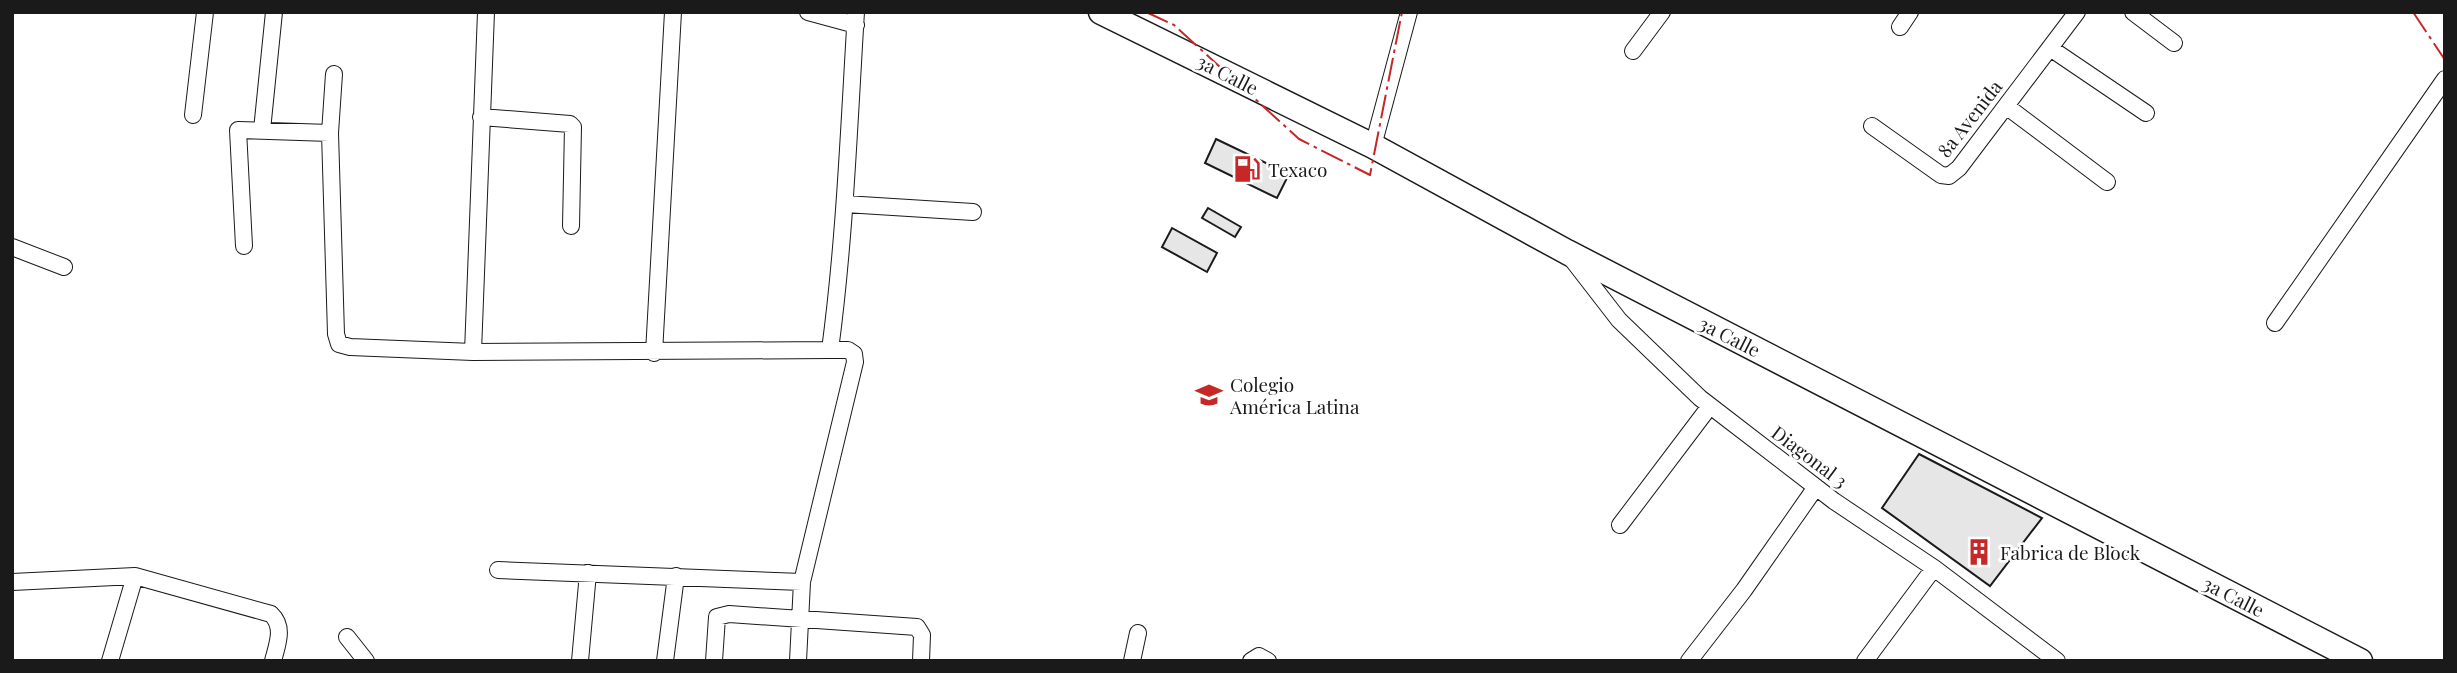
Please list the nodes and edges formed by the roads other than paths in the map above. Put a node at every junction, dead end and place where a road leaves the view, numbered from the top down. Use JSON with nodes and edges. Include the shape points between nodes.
{"nodes":[{"id":1,"x":205,"y":12,"type":"edge"},
{"id":2,"x":274,"y":12,"type":"edge"},
{"id":3,"x":486,"y":12,"type":"edge"},
{"id":4,"x":673,"y":12,"type":"edge"},
{"id":5,"x":808,"y":12,"type":"edge"},
{"id":6,"x":1101,"y":12,"type":"edge"},
{"id":7,"x":1409,"y":12,"type":"edge"},
{"id":8,"x":1662,"y":12,"type":"edge"},
{"id":9,"x":1910,"y":12,"type":"edge"},
{"id":10,"x":2077,"y":12,"type":"edge"},
{"id":11,"x":2133,"y":12,"type":"edge"},
{"id":12,"x":856,"y":19,"type":"edge"},
{"id":13,"x":1900,"y":27,"type":"dead end"},
{"id":14,"x":2174,"y":43,"type":"dead end"},
{"id":15,"x":2050,"y":48,"type":"junction"},
{"id":16,"x":1633,"y":51,"type":"dead end"},
{"id":17,"x":334,"y":74,"type":"dead end"},
{"id":18,"x":2445,"y":79,"type":"edge"},
{"id":19,"x":2006,"y":106,"type":"junction"},
{"id":20,"x":2146,"y":113,"type":"dead end"},
{"id":21,"x":193,"y":115,"type":"dead end"},
{"id":22,"x":481,"y":117,"type":"junction"},
{"id":23,"x":1872,"y":126,"type":"dead end"},
{"id":24,"x":261,"y":130,"type":"junction"},
{"id":25,"x":330,"y":134,"type":"junction"},
{"id":26,"x":1373,"y":146,"type":"junction"},
{"id":27,"x":2107,"y":182,"type":"dead end"},
{"id":28,"x":845,"y":204,"type":"junction"},
{"id":29,"x":973,"y":212,"type":"dead end"},
{"id":30,"x":570,"y":226,"type":"dead end"},
{"id":31,"x":244,"y":246,"type":"dead end"},
{"id":32,"x":12,"y":247,"type":"edge"},
{"id":33,"x":1567,"y":252,"type":"junction"},
{"id":34,"x":64,"y":267,"type":"dead end"},
{"id":35,"x":2275,"y":323,"type":"dead end"},
{"id":36,"x":830,"y":350,"type":"junction"},
{"id":37,"x":473,"y":352,"type":"junction"},
{"id":38,"x":654,"y":352,"type":"junction"},
{"id":39,"x":1710,"y":406,"type":"junction"},
{"id":40,"x":1816,"y":487,"type":"junction"},
{"id":41,"x":1620,"y":525,"type":"dead end"},
{"id":42,"x":1934,"y":568,"type":"junction"},
{"id":43,"x":498,"y":570,"type":"dead end"},
{"id":44,"x":588,"y":573,"type":"junction"},
{"id":45,"x":135,"y":576,"type":"junction"},
{"id":46,"x":676,"y":576,"type":"junction"},
{"id":47,"x":12,"y":582,"type":"edge"},
{"id":48,"x":802,"y":582,"type":"junction"},
{"id":49,"x":800,"y":621,"type":"junction"},
{"id":50,"x":1138,"y":633,"type":"dead end"},
{"id":51,"x":346,"y":637,"type":"dead end"},
{"id":52,"x":2037,"y":655,"type":"edge"},
{"id":53,"x":110,"y":661,"type":"edge"},
{"id":54,"x":273,"y":661,"type":"edge"},
{"id":55,"x":366,"y":661,"type":"edge"},
{"id":56,"x":580,"y":661,"type":"edge"},
{"id":57,"x":665,"y":661,"type":"edge"},
{"id":58,"x":714,"y":661,"type":"edge"},
{"id":59,"x":798,"y":661,"type":"edge"},
{"id":60,"x":921,"y":661,"type":"edge"},
{"id":61,"x":1132,"y":661,"type":"edge"},
{"id":62,"x":1251,"y":661,"type":"edge"},
{"id":63,"x":1268,"y":661,"type":"edge"},
{"id":64,"x":1689,"y":661,"type":"edge"},
{"id":65,"x":1865,"y":661,"type":"edge"},
{"id":66,"x":2057,"y":661,"type":"edge"},
{"id":67,"x":2360,"y":661,"type":"edge"}],
"edges":[{"from":1,"to":21,"type":"street"},
{"from":2,"to":24,"type":"street"},
{"from":3,"to":22,"type":"street"},
{"from":4,"to":38,"type":"street"},
{"from":5,"to":12,"type":"street"},
{"from":6,"to":26,"type":"main road","name":"3a Calle"},
{"from":7,"to":26,"type":"street"},
{"from":8,"to":16,"type":"street"},
{"from":9,"to":13,"type":"street"},
{"from":10,"to":15,"type":"street","name":"8a Avenida"},
{"from":11,"to":14,"type":"street"},
{"from":12,"to":28,"type":"street"},
{"from":15,"to":19,"type":"street","name":"8a Avenida"},
{"from":15,"to":20,"type":"street"},
{"from":17,"to":25,"type":"street"},
{"from":18,"to":35,"type":"street"},
{"from":19,"to":23,"type":"street","name":"8a Avenida","via":[[1949,176],[1941,175]]},
{"from":19,"to":27,"type":"street"},
{"from":22,"to":30,"type":"street","via":[[573,127]]},
{"from":22,"to":37,"type":"street"},
{"from":24,"to":25,"type":"street"},
{"from":24,"to":31,"type":"street","via":[[237,130]]},
{"from":25,"to":37,"type":"street","via":[[339,344]]},
{"from":26,"to":33,"type":"main road","name":"3a Calle"},
{"from":28,"to":29,"type":"street"},
{"from":28,"to":36,"type":"street"},
{"from":32,"to":34,"type":"street"},
{"from":33,"to":39,"type":"street","name":"Diagonal 3","via":[[1619,320]]},
{"from":33,"to":67,"type":"main road","name":"3a Calle"},
{"from":36,"to":38,"type":"street"},
{"from":36,"to":48,"type":"street","via":[[848,351],[855,362]]},
{"from":37,"to":38,"type":"street"},
{"from":39,"to":40,"type":"street","name":"Diagonal 3"},
{"from":39,"to":41,"type":"street"},
{"from":40,"to":42,"type":"street","name":"Diagonal 3"},
{"from":40,"to":64,"type":"street"},
{"from":42,"to":52,"type":"street","name":"Diagonal 3"},
{"from":42,"to":65,"type":"street"},
{"from":43,"to":44,"type":"street"},
{"from":44,"to":46,"type":"street"},
{"from":44,"to":56,"type":"street"},
{"from":45,"to":47,"type":"street"},
{"from":45,"to":53,"type":"street"},
{"from":45,"to":54,"type":"street","via":[[271,614],[279,628]]},
{"from":46,"to":48,"type":"street"},
{"from":46,"to":57,"type":"street"},
{"from":48,"to":49,"type":"street"},
{"from":49,"to":58,"type":"street","via":[[722,614],[717,617]]},
{"from":49,"to":59,"type":"street"},
{"from":49,"to":60,"type":"street","via":[[917,628],[922,635]]},
{"from":50,"to":61,"type":"street"},
{"from":51,"to":55,"type":"street"},
{"from":52,"to":66,"type":"street","name":"Diagonal 3"},
{"from":62,"to":63,"type":"street","via":[[1259,656]]}]}
